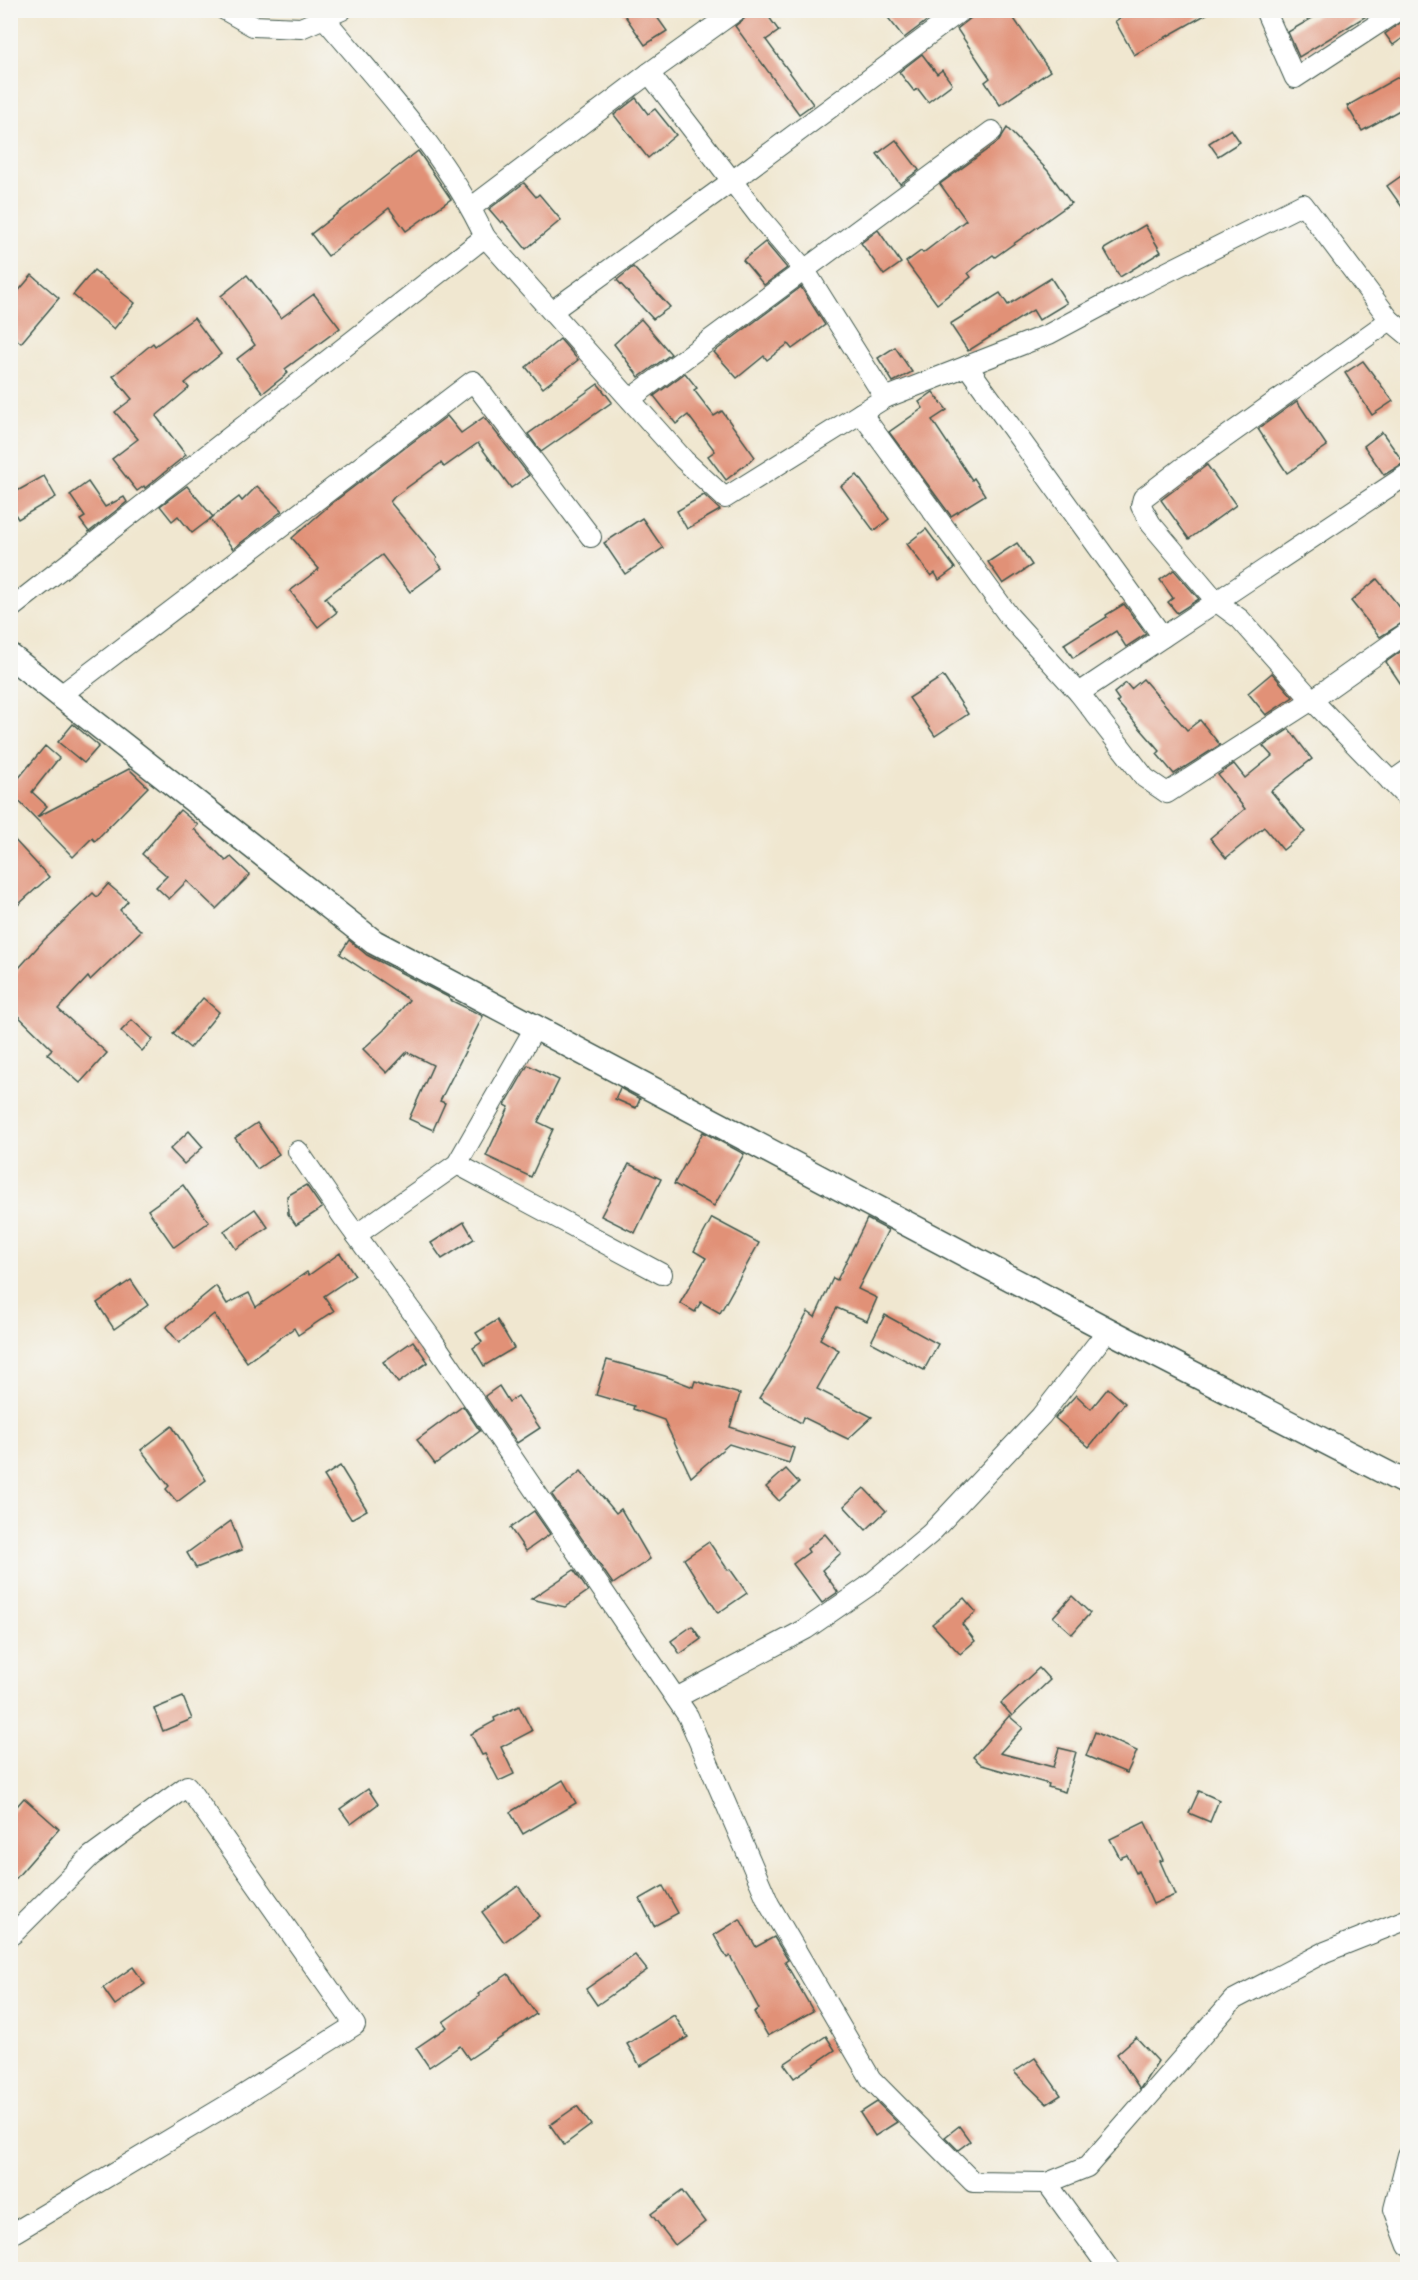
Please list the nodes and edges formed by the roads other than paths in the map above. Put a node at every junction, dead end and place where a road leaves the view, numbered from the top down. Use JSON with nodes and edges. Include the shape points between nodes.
{"nodes":[{"id":1,"x":225,"y":10,"type":"edge"},
{"id":2,"x":737,"y":10,"type":"edge"},
{"id":3,"x":962,"y":10,"type":"edge"},
{"id":4,"x":1265,"y":10,"type":"edge"},
{"id":5,"x":1399,"y":10,"type":"edge"},
{"id":6,"x":333,"y":14,"type":"edge"},
{"id":7,"x":649,"y":73,"type":"junction"},
{"id":8,"x":992,"y":131,"type":"dead end"},
{"id":9,"x":732,"y":181,"type":"junction"},
{"id":10,"x":471,"y":207,"type":"junction"},
{"id":11,"x":485,"y":237,"type":"junction"},
{"id":12,"x":804,"y":269,"type":"junction"},
{"id":13,"x":552,"y":311,"type":"junction"},
{"id":14,"x":1390,"y":320,"type":"junction"},
{"id":15,"x":1407,"y":335,"type":"edge"},
{"id":16,"x":967,"y":366,"type":"junction"},
{"id":17,"x":885,"y":398,"type":"junction"},
{"id":18,"x":630,"y":399,"type":"junction"},
{"id":19,"x":861,"y":414,"type":"junction"},
{"id":20,"x":1407,"y":474,"type":"edge"},
{"id":21,"x":591,"y":537,"type":"dead end"},
{"id":22,"x":1217,"y":602,"type":"junction"},
{"id":23,"x":10,"y":609,"type":"edge"},
{"id":24,"x":1407,"y":632,"type":"edge"},
{"id":25,"x":1163,"y":637,"type":"junction"},
{"id":26,"x":10,"y":656,"type":"edge"},
{"id":27,"x":1078,"y":693,"type":"junction"},
{"id":28,"x":61,"y":695,"type":"junction"},
{"id":29,"x":1312,"y":700,"type":"junction"},
{"id":30,"x":1407,"y":770,"type":"edge"},
{"id":31,"x":1391,"y":782,"type":"junction"},
{"id":32,"x":1407,"y":799,"type":"edge"},
{"id":33,"x":536,"y":1026,"type":"junction"},
{"id":34,"x":298,"y":1151,"type":"dead end"},
{"id":35,"x":457,"y":1164,"type":"junction"},
{"id":36,"x":356,"y":1235,"type":"junction"},
{"id":37,"x":662,"y":1274,"type":"dead end"},
{"id":38,"x":1108,"y":1330,"type":"junction"},
{"id":39,"x":1407,"y":1484,"type":"edge"},
{"id":40,"x":676,"y":1698,"type":"junction"},
{"id":41,"x":1407,"y":1919,"type":"edge"},
{"id":42,"x":10,"y":1932,"type":"edge"},
{"id":43,"x":1407,"y":2155,"type":"edge"},
{"id":44,"x":1047,"y":2183,"type":"junction"},
{"id":45,"x":10,"y":2235,"type":"edge"},
{"id":46,"x":1407,"y":2246,"type":"edge"},
{"id":47,"x":1110,"y":2270,"type":"edge"}],
"edges":[{"from":1,"to":6,"type":"street","via":[[253,26],[301,28]]},
{"from":2,"to":7,"type":"street"},
{"from":3,"to":9,"type":"street"},
{"from":4,"to":5,"type":"street","via":[[1295,78]]},
{"from":6,"to":10,"type":"street"},
{"from":7,"to":9,"type":"street"},
{"from":7,"to":10,"type":"street"},
{"from":8,"to":12,"type":"street"},
{"from":9,"to":12,"type":"street"},
{"from":9,"to":13,"type":"street"},
{"from":10,"to":11,"type":"street"},
{"from":11,"to":13,"type":"street"},
{"from":11,"to":23,"type":"street"},
{"from":12,"to":17,"type":"street"},
{"from":12,"to":18,"type":"street"},
{"from":13,"to":18,"type":"street"},
{"from":14,"to":15,"type":"street"},
{"from":14,"to":16,"type":"street","via":[[1303,204],[1138,285],[1049,334]]},
{"from":14,"to":22,"type":"street","via":[[1143,498],[1141,506],[1150,524]]},
{"from":16,"to":17,"type":"street"},
{"from":16,"to":25,"type":"street"},
{"from":17,"to":19,"type":"street"},
{"from":18,"to":19,"type":"street","via":[[684,460],[725,498]]},
{"from":19,"to":27,"type":"street","via":[[1009,616]]},
{"from":20,"to":22,"type":"street"},
{"from":21,"to":28,"type":"street","via":[[472,381]]},
{"from":22,"to":25,"type":"street"},
{"from":22,"to":29,"type":"street","via":[[1240,619]]},
{"from":24,"to":29,"type":"street"},
{"from":25,"to":27,"type":"street"},
{"from":26,"to":28,"type":"street"},
{"from":27,"to":29,"type":"street","via":[[1144,778],[1167,793]]},
{"from":28,"to":33,"type":"street","via":[[374,942]]},
{"from":29,"to":31,"type":"street"},
{"from":30,"to":31,"type":"street"},
{"from":31,"to":32,"type":"street"},
{"from":33,"to":35,"type":"street"},
{"from":33,"to":38,"type":"street"},
{"from":34,"to":36,"type":"street"},
{"from":35,"to":36,"type":"street"},
{"from":35,"to":37,"type":"street"},
{"from":36,"to":40,"type":"street","via":[[431,1338]]},
{"from":38,"to":39,"type":"street"},
{"from":38,"to":40,"type":"street","via":[[1041,1416],[930,1534],[867,1587],[806,1629]]},
{"from":40,"to":44,"type":"street","via":[[688,1716],[768,1904],[871,2079],[973,2182]]},
{"from":41,"to":44,"type":"street","via":[[1325,1952],[1233,2000],[1087,2167]]},
{"from":42,"to":45,"type":"street","via":[[13,1934],[91,1856],[187,1786],[355,2025]]},
{"from":43,"to":46,"type":"street","via":[[1394,2209]]},
{"from":44,"to":47,"type":"street"}]}
